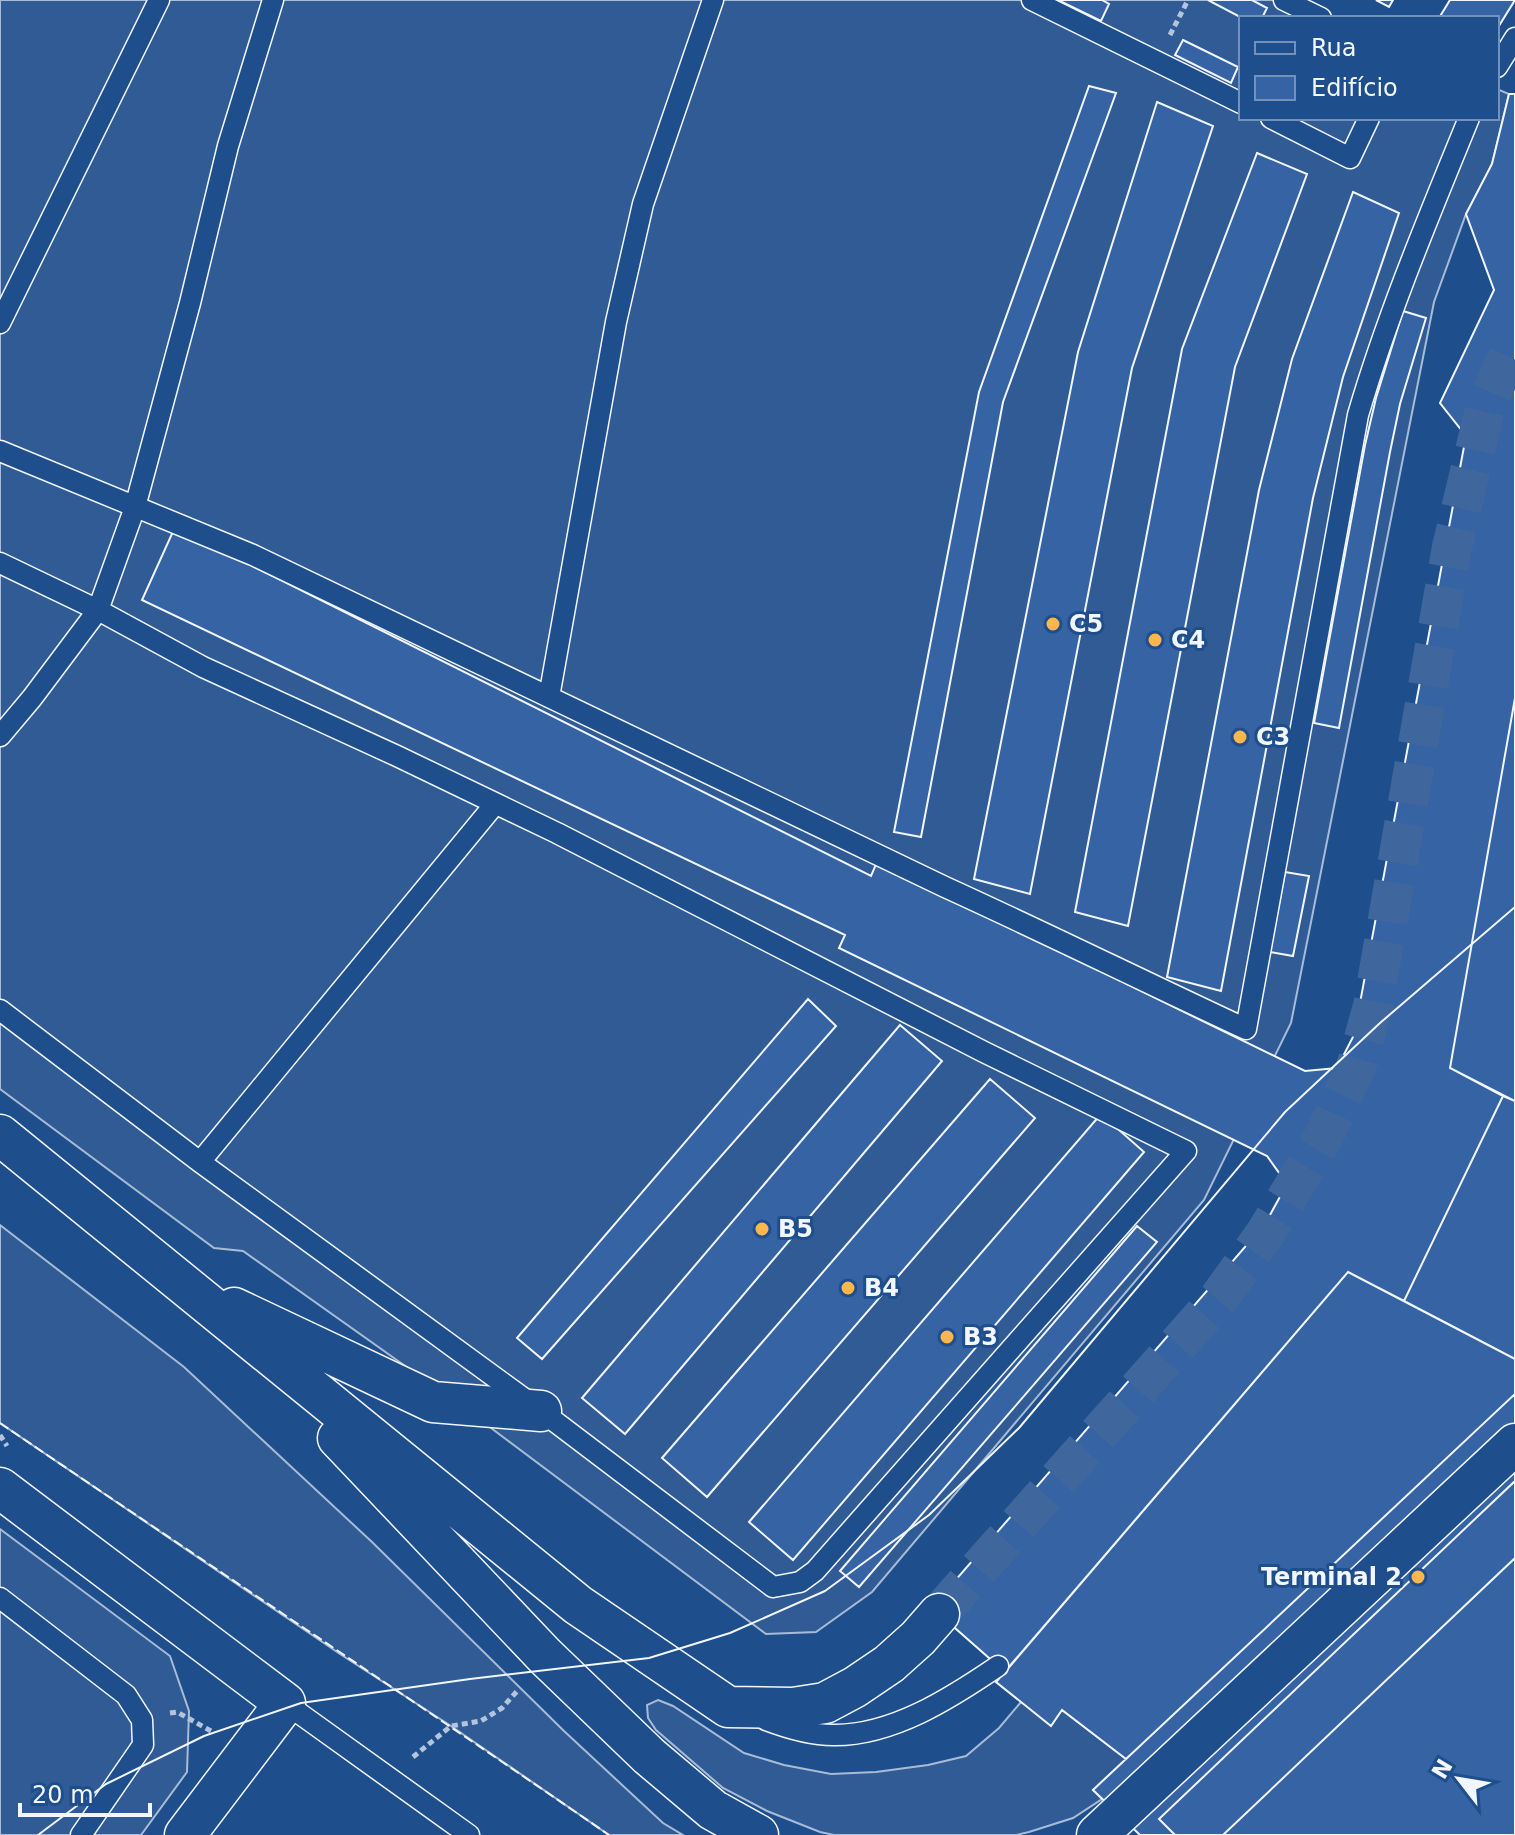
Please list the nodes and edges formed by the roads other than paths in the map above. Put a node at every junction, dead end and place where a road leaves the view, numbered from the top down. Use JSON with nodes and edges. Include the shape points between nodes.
{"nodes":[{"id":1,"x":159,"y":0,"type":"edge"},
{"id":2,"x":273,"y":0,"type":"edge"},
{"id":3,"x":713,"y":0,"type":"edge"},
{"id":4,"x":1032,"y":0,"type":"edge"},
{"id":5,"x":1293,"y":9,"type":"edge"},
{"id":6,"x":1315,"y":16,"type":"edge"},
{"id":7,"x":1515,"y":38,"type":"edge"},
{"id":8,"x":1499,"y":64,"type":"edge"},
{"id":9,"x":1239,"y":102,"type":"edge"},
{"id":10,"x":1275,"y":120,"type":"edge"},
{"id":11,"x":1368,"y":120,"type":"edge"},
{"id":12,"x":1468,"y":120,"type":"edge"},
{"id":13,"x":0,"y":323,"type":"edge"},
{"id":14,"x":0,"y":451,"type":"edge"},
{"id":15,"x":135,"y":507,"type":"junction"},
{"id":16,"x":0,"y":563,"type":"edge"},
{"id":17,"x":98,"y":610,"type":"junction"},
{"id":18,"x":549,"y":697,"type":"junction"},
{"id":19,"x":0,"y":736,"type":"edge"},
{"id":20,"x":495,"y":804,"type":"junction"},
{"id":21,"x":0,"y":1010,"type":"edge"},
{"id":22,"x":0,"y":1135,"type":"edge"},
{"id":23,"x":200,"y":1162,"type":"junction"},
{"id":24,"x":0,"y":1168,"type":"edge"},
{"id":25,"x":144,"y":1254,"type":"junction"},
{"id":26,"x":180,"y":1282,"type":"junction"},
{"id":27,"x":225,"y":1319,"type":"junction"},
{"id":28,"x":541,"y":1411,"type":"junction"},
{"id":29,"x":1515,"y":1444,"type":"edge"},
{"id":30,"x":0,"y":1488,"type":"edge"},
{"id":31,"x":0,"y":1598,"type":"edge"},
{"id":32,"x":939,"y":1614,"type":"tunnel mouth"},
{"id":33,"x":998,"y":1666,"type":"dead end"},
{"id":34,"x":285,"y":1703,"type":"junction"},
{"id":35,"x":728,"y":1707,"type":"junction"},
{"id":36,"x":81,"y":1835,"type":"edge"},
{"id":37,"x":185,"y":1835,"type":"edge"},
{"id":38,"x":469,"y":1835,"type":"edge"},
{"id":39,"x":758,"y":1835,"type":"edge"},
{"id":40,"x":1097,"y":1835,"type":"edge"}],
"edges":[{"from":1,"to":13,"type":"lane"},
{"from":2,"to":15,"type":"lane","via":[[228,146]]},
{"from":3,"to":18,"type":"lane","via":[[643,204],[616,322]]},
{"from":4,"to":9,"type":"lane"},
{"from":5,"to":6,"type":"lane"},
{"from":7,"to":8,"type":"lane"},
{"from":10,"to":11,"type":"lane","via":[[1350,158]]},
{"from":12,"to":18,"type":"lane","via":[[1406,273],[1358,415],[1246,1029]]},
{"from":14,"to":15,"type":"lane"},
{"from":15,"to":17,"type":"lane"},
{"from":15,"to":18,"type":"lane","via":[[253,555]]},
{"from":16,"to":17,"type":"lane"},
{"from":17,"to":19,"type":"lane"},
{"from":17,"to":20,"type":"lane","via":[[203,667]]},
{"from":20,"to":23,"type":"lane"},
{"from":20,"to":28,"type":"lane","via":[[1186,1151],[800,1582],[773,1587]]},
{"from":21,"to":23,"type":"lane"},
{"from":22,"to":25,"type":"street"},
{"from":23,"to":28,"type":"lane"},
{"from":24,"to":25,"type":"street"},
{"from":25,"to":26,"type":"street"},
{"from":26,"to":27,"type":"street"},
{"from":26,"to":28,"type":"street","via":[[433,1402]]},
{"from":27,"to":35,"type":"street","via":[[578,1605]]},
{"from":27,"to":39,"type":"street","via":[[545,1656],[713,1810]]},
{"from":29,"to":40,"type":"street"},
{"from":30,"to":34,"type":"street"},
{"from":31,"to":36,"type":"lane","via":[[126,1695],[142,1720],[143,1745]]},
{"from":32,"to":35,"type":"street","via":[[889,1664],[825,1703]]},
{"from":33,"to":35,"type":"lane","via":[[922,1712],[876,1729],[811,1733]]},
{"from":34,"to":37,"type":"street"},
{"from":34,"to":38,"type":"lane"}]}
